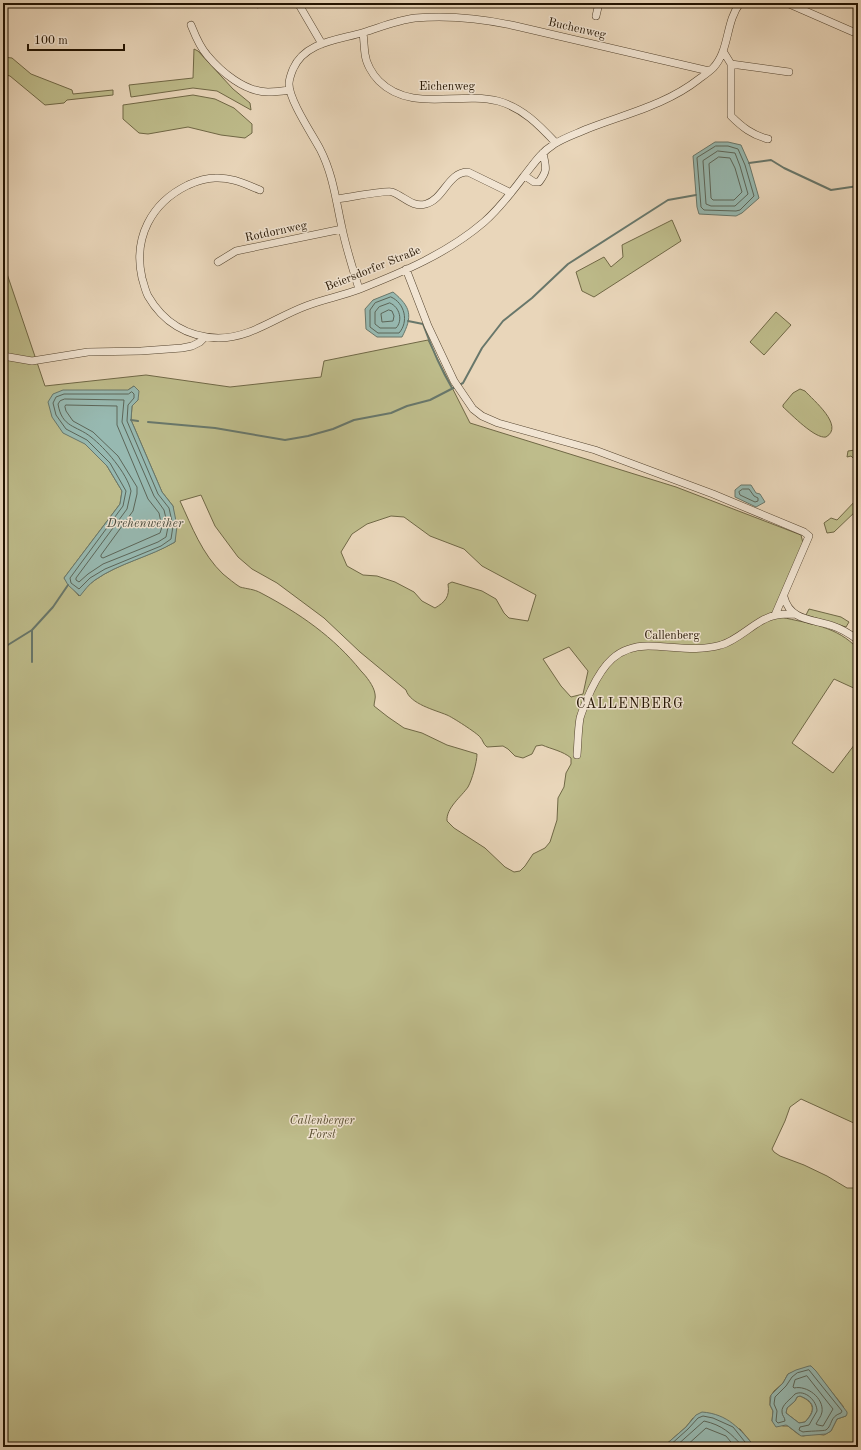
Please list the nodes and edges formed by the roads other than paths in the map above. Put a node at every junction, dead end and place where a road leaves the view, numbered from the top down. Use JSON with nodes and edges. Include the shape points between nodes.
{"nodes":[{"id":1,"x":298,"y":3,"type":"edge"},
{"id":2,"x":599,"y":3,"type":"edge"},
{"id":3,"x":740,"y":3,"type":"edge"},
{"id":4,"x":787,"y":3,"type":"edge"},
{"id":5,"x":596,"y":16,"type":"dead end"},
{"id":6,"x":191,"y":25,"type":"dead end"},
{"id":7,"x":363,"y":33,"type":"junction"},
{"id":8,"x":858,"y":34,"type":"edge"},
{"id":9,"x":322,"y":44,"type":"junction"},
{"id":10,"x":723,"y":51,"type":"junction"},
{"id":11,"x":731,"y":64,"type":"junction"},
{"id":12,"x":709,"y":71,"type":"junction"},
{"id":13,"x":789,"y":72,"type":"dead end"},
{"id":14,"x":290,"y":90,"type":"junction"},
{"id":15,"x":768,"y":139,"type":"dead end"},
{"id":16,"x":556,"y":143,"type":"junction"},
{"id":17,"x":543,"y":153,"type":"junction"},
{"id":18,"x":525,"y":176,"type":"junction"},
{"id":19,"x":260,"y":190,"type":"dead end"},
{"id":20,"x":511,"y":193,"type":"junction"},
{"id":21,"x":337,"y":199,"type":"junction"},
{"id":22,"x":342,"y":229,"type":"junction"},
{"id":23,"x":218,"y":262,"type":"dead end"},
{"id":24,"x":406,"y":269,"type":"junction"},
{"id":25,"x":359,"y":289,"type":"junction"},
{"id":26,"x":205,"y":337,"type":"junction"},
{"id":27,"x":3,"y":356,"type":"edge"},
{"id":28,"x":784,"y":597,"type":"junction"},
{"id":29,"x":795,"y":614,"type":"junction"},
{"id":30,"x":776,"y":615,"type":"junction"},
{"id":31,"x":858,"y":640,"type":"edge"},
{"id":32,"x":577,"y":755,"type":"dead end"}],
"edges":[{"from":1,"to":9,"type":"street"},
{"from":2,"to":5,"type":"street"},
{"from":3,"to":10,"type":"street","name":"Beiersdorfer Straße","via":[[732,16]]},
{"from":4,"to":8,"type":"street"},
{"from":6,"to":14,"type":"street","via":[[206,54],[232,78],[256,90]]},
{"from":7,"to":9,"type":"street","name":"Buchenweg"},
{"from":7,"to":12,"type":"street","name":"Buchenweg","via":[[413,18],[477,19],[520,26]]},
{"from":7,"to":16,"type":"street","name":"Eichenweg","via":[[369,67],[386,88],[400,95],[419,99],[478,97],[499,101],[527,114]]},
{"from":9,"to":14,"type":"street","name":"Buchenweg","via":[[304,53],[295,64],[290,75]]},
{"from":10,"to":11,"type":"street"},
{"from":10,"to":12,"type":"street","name":"Beiersdorfer Straße"},
{"from":11,"to":13,"type":"street"},
{"from":11,"to":15,"type":"street","via":[[731,116],[756,136]]},
{"from":12,"to":16,"type":"street","name":"Beiersdorfer Straße","via":[[668,99]]},
{"from":14,"to":21,"type":"street","name":"Buchenweg","via":[[321,150],[330,171]]},
{"from":16,"to":17,"type":"street","name":"Beiersdorfer Straße"},
{"from":17,"to":18,"type":"street","name":"Beiersdorfer Straße"},
{"from":17,"to":18,"type":"street","via":[[546,170],[539,182]]},
{"from":18,"to":20,"type":"street","name":"Beiersdorfer Straße"},
{"from":19,"to":26,"type":"street","name":"Beiersdorfer Straße","via":[[228,178],[216,177],[196,181],[177,190],[160,204],[153,212],[144,232],[139,256],[149,298],[177,327]]},
{"from":20,"to":21,"type":"street","via":[[464,172],[456,175],[426,204],[413,204],[389,192]]},
{"from":20,"to":24,"type":"street","name":"Beiersdorfer Straße","via":[[493,214],[461,240]]},
{"from":21,"to":22,"type":"street","name":"Buchenweg"},
{"from":22,"to":23,"type":"street","name":"Rotdornweg","via":[[236,251]]},
{"from":22,"to":25,"type":"street","name":"Buchenweg"},
{"from":24,"to":25,"type":"street","name":"Beiersdorfer Straße"},
{"from":24,"to":28,"type":"street","via":[[428,326],[454,381],[473,409],[482,416],[498,423],[596,450],[713,494],[809,536]]},
{"from":25,"to":26,"type":"street","name":"Beiersdorfer Straße","via":[[305,306],[239,336]]},
{"from":26,"to":27,"type":"street","via":[[192,346],[182,348],[88,352],[32,361]]},
{"from":28,"to":29,"type":"street","via":[[789,609]]},
{"from":28,"to":30,"type":"street"},
{"from":29,"to":30,"type":"street"},
{"from":29,"to":31,"type":"street","via":[[849,633]]},
{"from":30,"to":32,"type":"street","name":"Callenberg","via":[[720,645],[689,648],[646,646],[631,648],[618,654],[599,674],[584,705]]}]}
